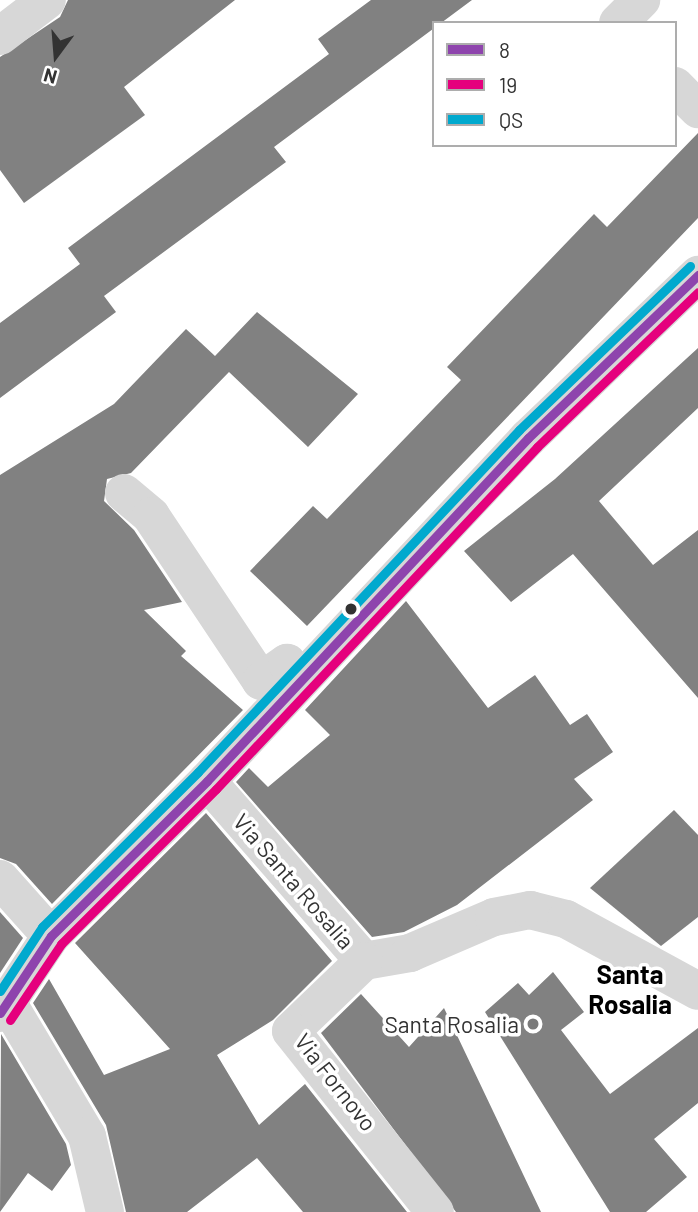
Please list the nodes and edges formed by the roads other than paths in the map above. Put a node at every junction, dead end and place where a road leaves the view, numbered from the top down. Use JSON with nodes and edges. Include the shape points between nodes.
{"nodes":[{"id":1,"x":47,"y":0,"type":"edge"},
{"id":2,"x":640,"y":0,"type":"edge"},
{"id":3,"x":620,"y":21,"type":"edge"},
{"id":4,"x":0,"y":36,"type":"edge"},
{"id":5,"x":677,"y":88,"type":"edge"},
{"id":6,"x":698,"y":109,"type":"edge"},
{"id":7,"x":698,"y":275,"type":"edge"},
{"id":8,"x":124,"y":493,"type":"dead end"},
{"id":9,"x":299,"y":681,"type":"junction"},
{"id":10,"x":207,"y":780,"type":"junction"},
{"id":11,"x":0,"y":878,"type":"edge"},
{"id":12,"x":51,"y":936,"type":"junction"},
{"id":13,"x":364,"y":961,"type":"junction"},
{"id":14,"x":698,"y":991,"type":"edge"},
{"id":15,"x":4,"y":1007,"type":"edge"},
{"id":16,"x":105,"y":1212,"type":"edge"},
{"id":17,"x":435,"y":1212,"type":"edge"}],
"edges":[{"from":1,"to":4,"type":"street"},
{"from":2,"to":3,"type":"street"},
{"from":5,"to":6,"type":"street"},
{"from":7,"to":9,"type":"street","via":[[528,438]]},
{"from":8,"to":9,"type":"street","via":[[151,516],[261,681],[287,663]]},
{"from":9,"to":10,"type":"street"},
{"from":10,"to":12,"type":"street"},
{"from":10,"to":13,"type":"street","name":"Via Santa Rosalia"},
{"from":11,"to":12,"type":"street"},
{"from":12,"to":15,"type":"street"},
{"from":13,"to":14,"type":"street","name":"Via Santa Rosalia","via":[[410,953],[494,917],[530,910],[566,919]]},
{"from":13,"to":17,"type":"street","name":"Via Fornovo","via":[[291,1031]]},
{"from":15,"to":16,"type":"street","via":[[87,1136]]}]}
